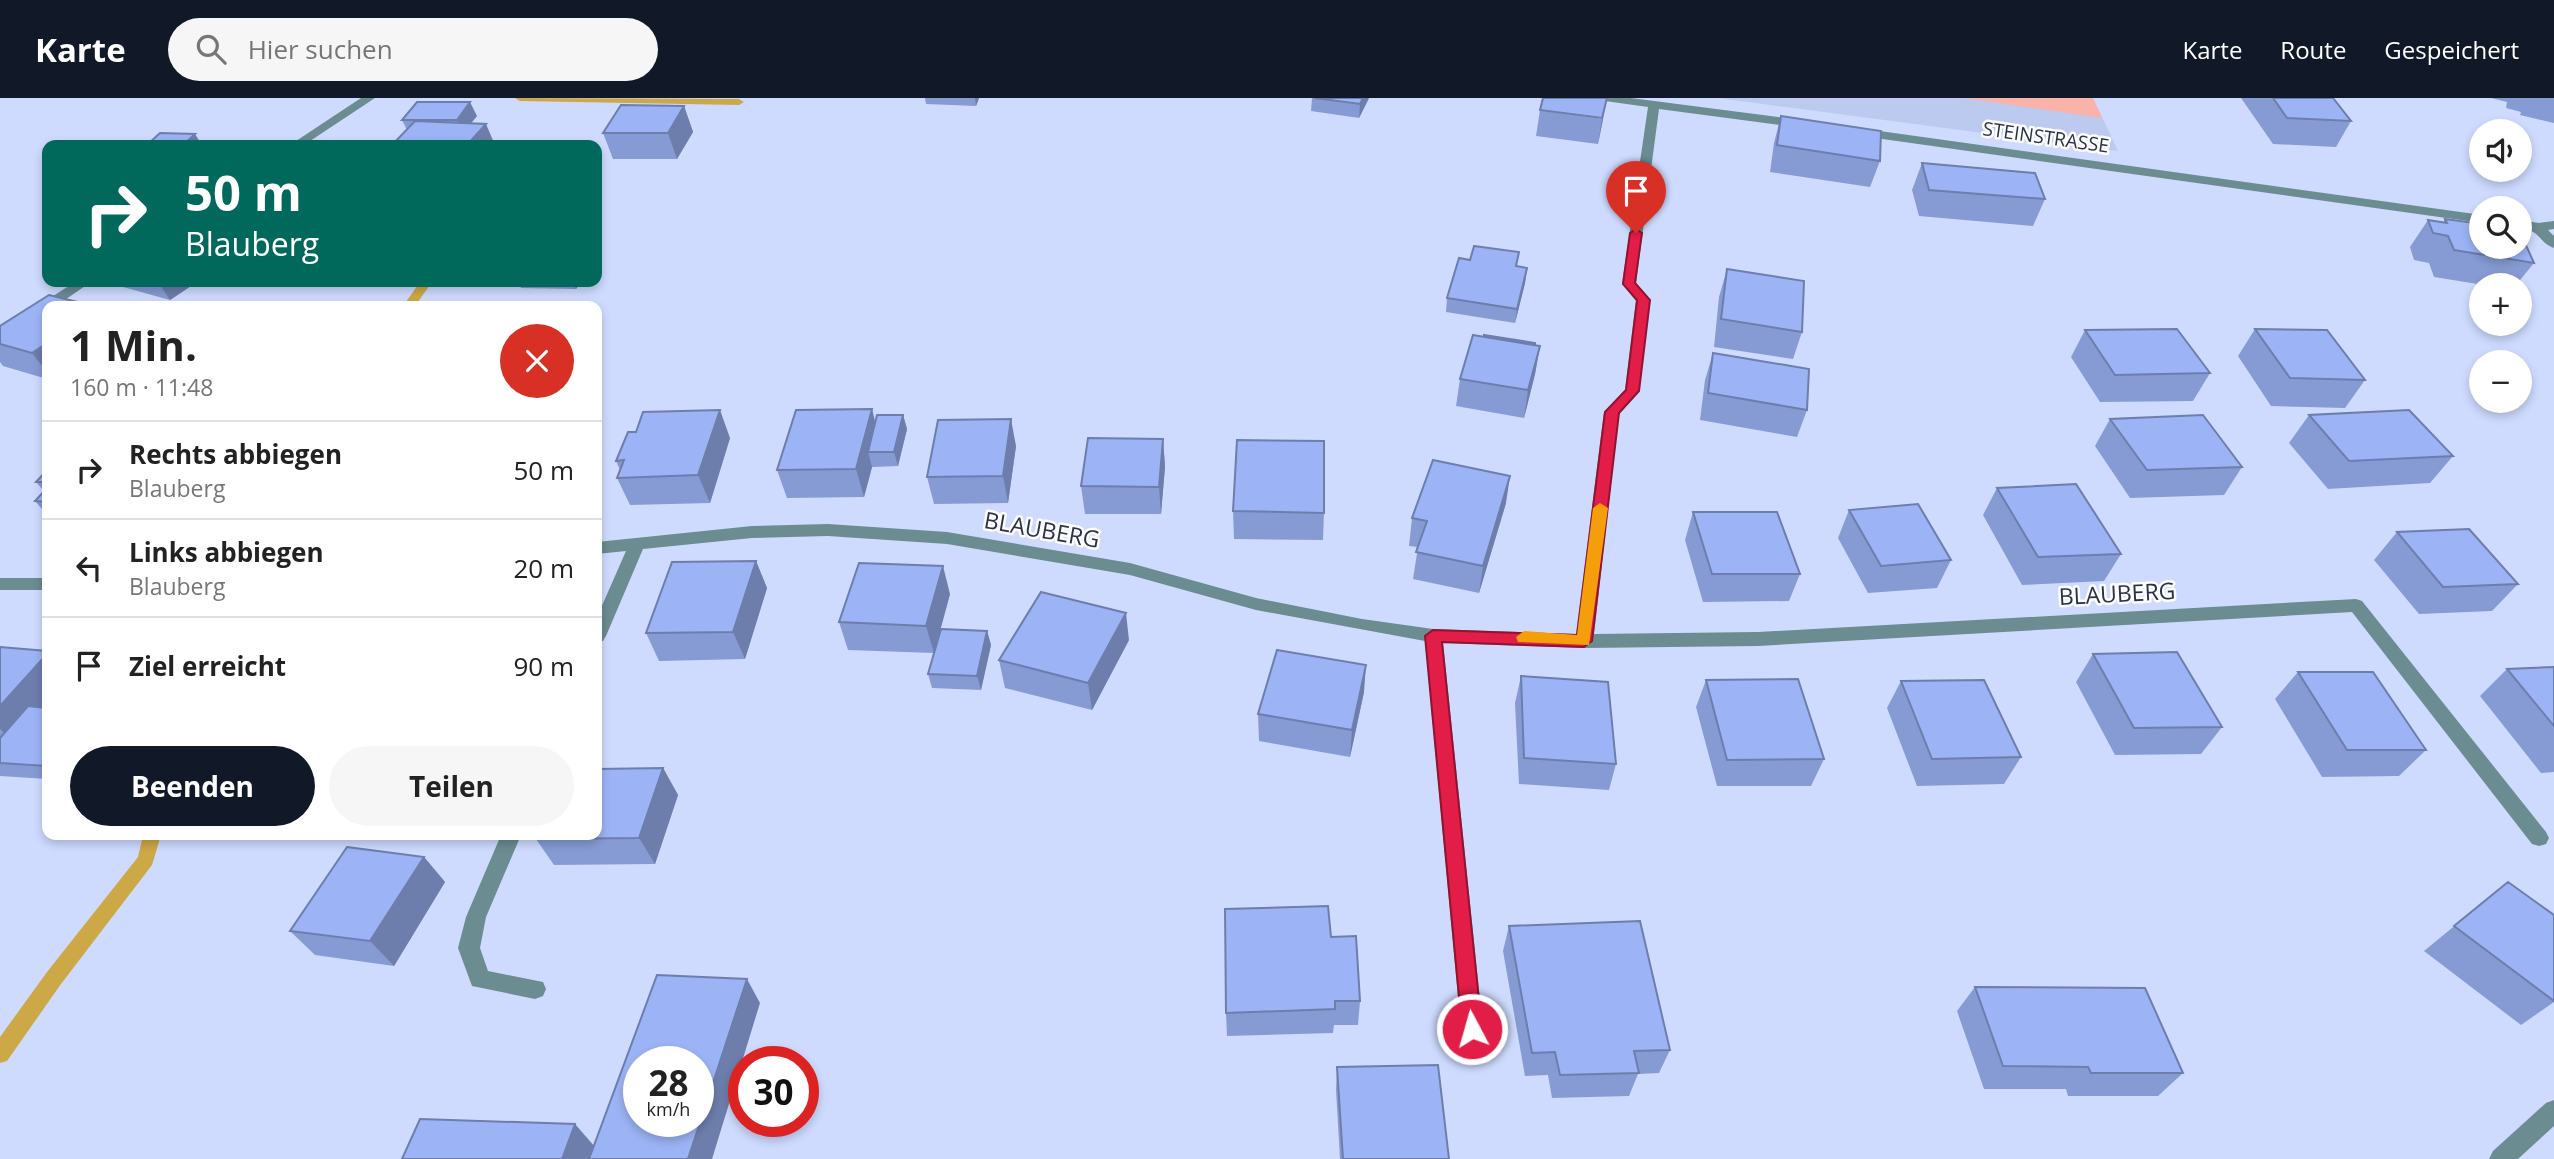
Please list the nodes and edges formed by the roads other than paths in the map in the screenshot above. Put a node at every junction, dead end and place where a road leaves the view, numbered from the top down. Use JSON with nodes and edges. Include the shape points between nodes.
{"nodes":[{"id":1,"x":369,"y":98,"type":"edge"},
{"id":2,"x":1605,"y":98,"type":"edge"},
{"id":3,"x":1654,"y":105,"type":"junction"},
{"id":4,"x":1811,"y":125,"type":"edge"},
{"id":5,"x":1838,"y":129,"type":"edge"},
{"id":6,"x":304,"y":140,"type":"edge"},
{"id":7,"x":2469,"y":217,"type":"edge"},
{"id":8,"x":2554,"y":225,"type":"edge"},
{"id":9,"x":2532,"y":226,"type":"edge"},
{"id":10,"x":2539,"y":227,"type":"junction"},
{"id":11,"x":2554,"y":244,"type":"edge"},
{"id":12,"x":76,"y":287,"type":"edge"},
{"id":13,"x":54,"y":301,"type":"edge"},
{"id":14,"x":42,"y":309,"type":"edge"},
{"id":15,"x":0,"y":336,"type":"edge"},
{"id":16,"x":636,"y":544,"type":"junction"},
{"id":17,"x":602,"y":547,"type":"edge"},
{"id":18,"x":0,"y":584,"type":"edge"},
{"id":19,"x":42,"y":584,"type":"edge"},
{"id":20,"x":602,"y":624,"type":"edge"},
{"id":21,"x":1433,"y":636,"type":"junction"},
{"id":22,"x":1584,"y":641,"type":"junction"},
{"id":23,"x":2539,"y":838,"type":"dead end"},
{"id":24,"x":509,"y":840,"type":"edge"},
{"id":25,"x":535,"y":989,"type":"dead end"},
{"id":26,"x":1472,"y":1029,"type":"dead end"},
{"id":27,"x":2554,"y":1111,"type":"edge"},
{"id":28,"x":2501,"y":1159,"type":"edge"}],
"edges":[{"from":1,"to":6,"type":"street"},
{"from":2,"to":3,"type":"street"},
{"from":3,"to":4,"type":"street"},
{"from":3,"to":22,"type":"street","via":[[1629,284],[1643,300],[1632,391],[1612,412]]},
{"from":5,"to":7,"type":"street","name":"STEINSTRASSE"},
{"from":8,"to":10,"type":"street"},
{"from":9,"to":10,"type":"street"},
{"from":10,"to":11,"type":"street"},
{"from":12,"to":13,"type":"street"},
{"from":14,"to":15,"type":"street"},
{"from":16,"to":17,"type":"street","name":"BLAUBERG"},
{"from":16,"to":20,"type":"street"},
{"from":16,"to":21,"type":"street","name":"BLAUBERG","via":[[752,532],[828,530],[947,538],[1130,569],[1256,604]]},
{"from":18,"to":19,"type":"street"},
{"from":21,"to":22,"type":"street","name":"BLAUBERG"},
{"from":21,"to":26,"type":"street"},
{"from":22,"to":23,"type":"street","name":"BLAUBERG","via":[[1758,639],[2356,605]]},
{"from":24,"to":25,"type":"street","via":[[476,917],[469,948],[480,979]]},
{"from":27,"to":28,"type":"street"}]}
